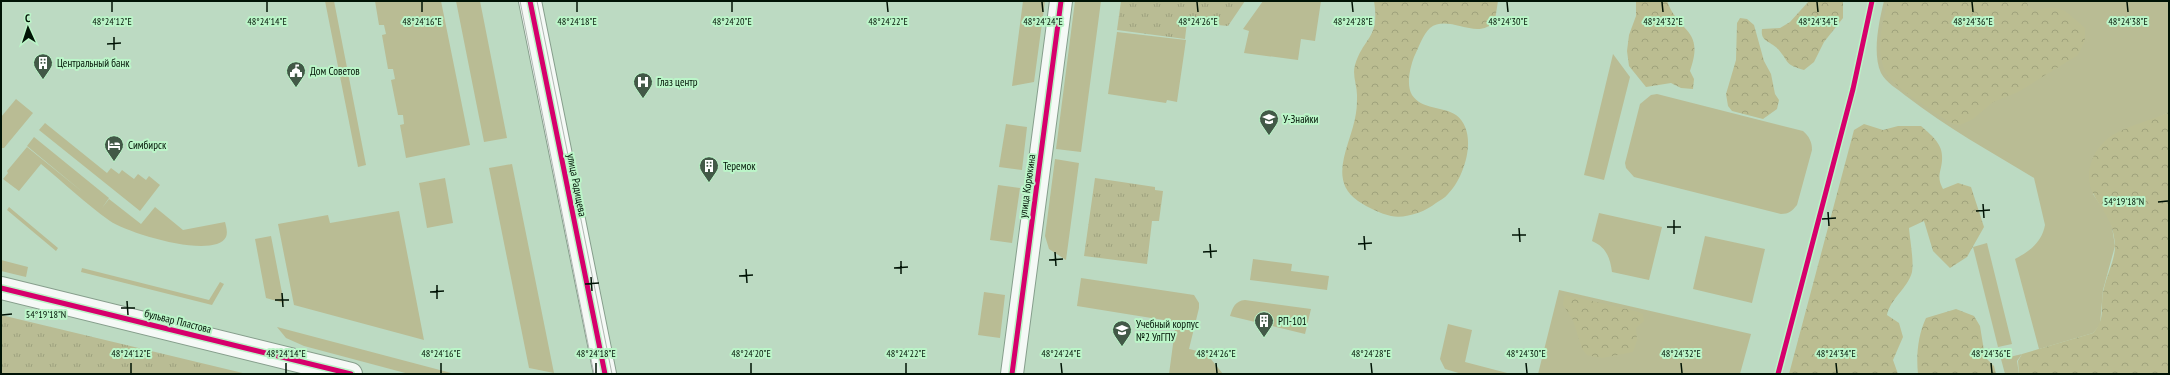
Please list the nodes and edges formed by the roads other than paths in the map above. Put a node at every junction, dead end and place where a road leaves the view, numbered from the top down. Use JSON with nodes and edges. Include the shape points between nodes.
{"nodes":[{"id":1,"x":530,"y":1,"type":"edge"},
{"id":2,"x":1061,"y":1,"type":"edge"},
{"id":3,"x":1,"y":288,"type":"edge"},
{"id":4,"x":351,"y":374,"type":"edge"},
{"id":5,"x":605,"y":374,"type":"edge"},
{"id":6,"x":1012,"y":374,"type":"edge"}],
"edges":[{"from":1,"to":5,"type":"street","name":"улица Радищева"},
{"from":2,"to":6,"type":"street","name":"улица Корюкина"},
{"from":3,"to":4,"type":"street","name":"бульвар Пластова"}]}
